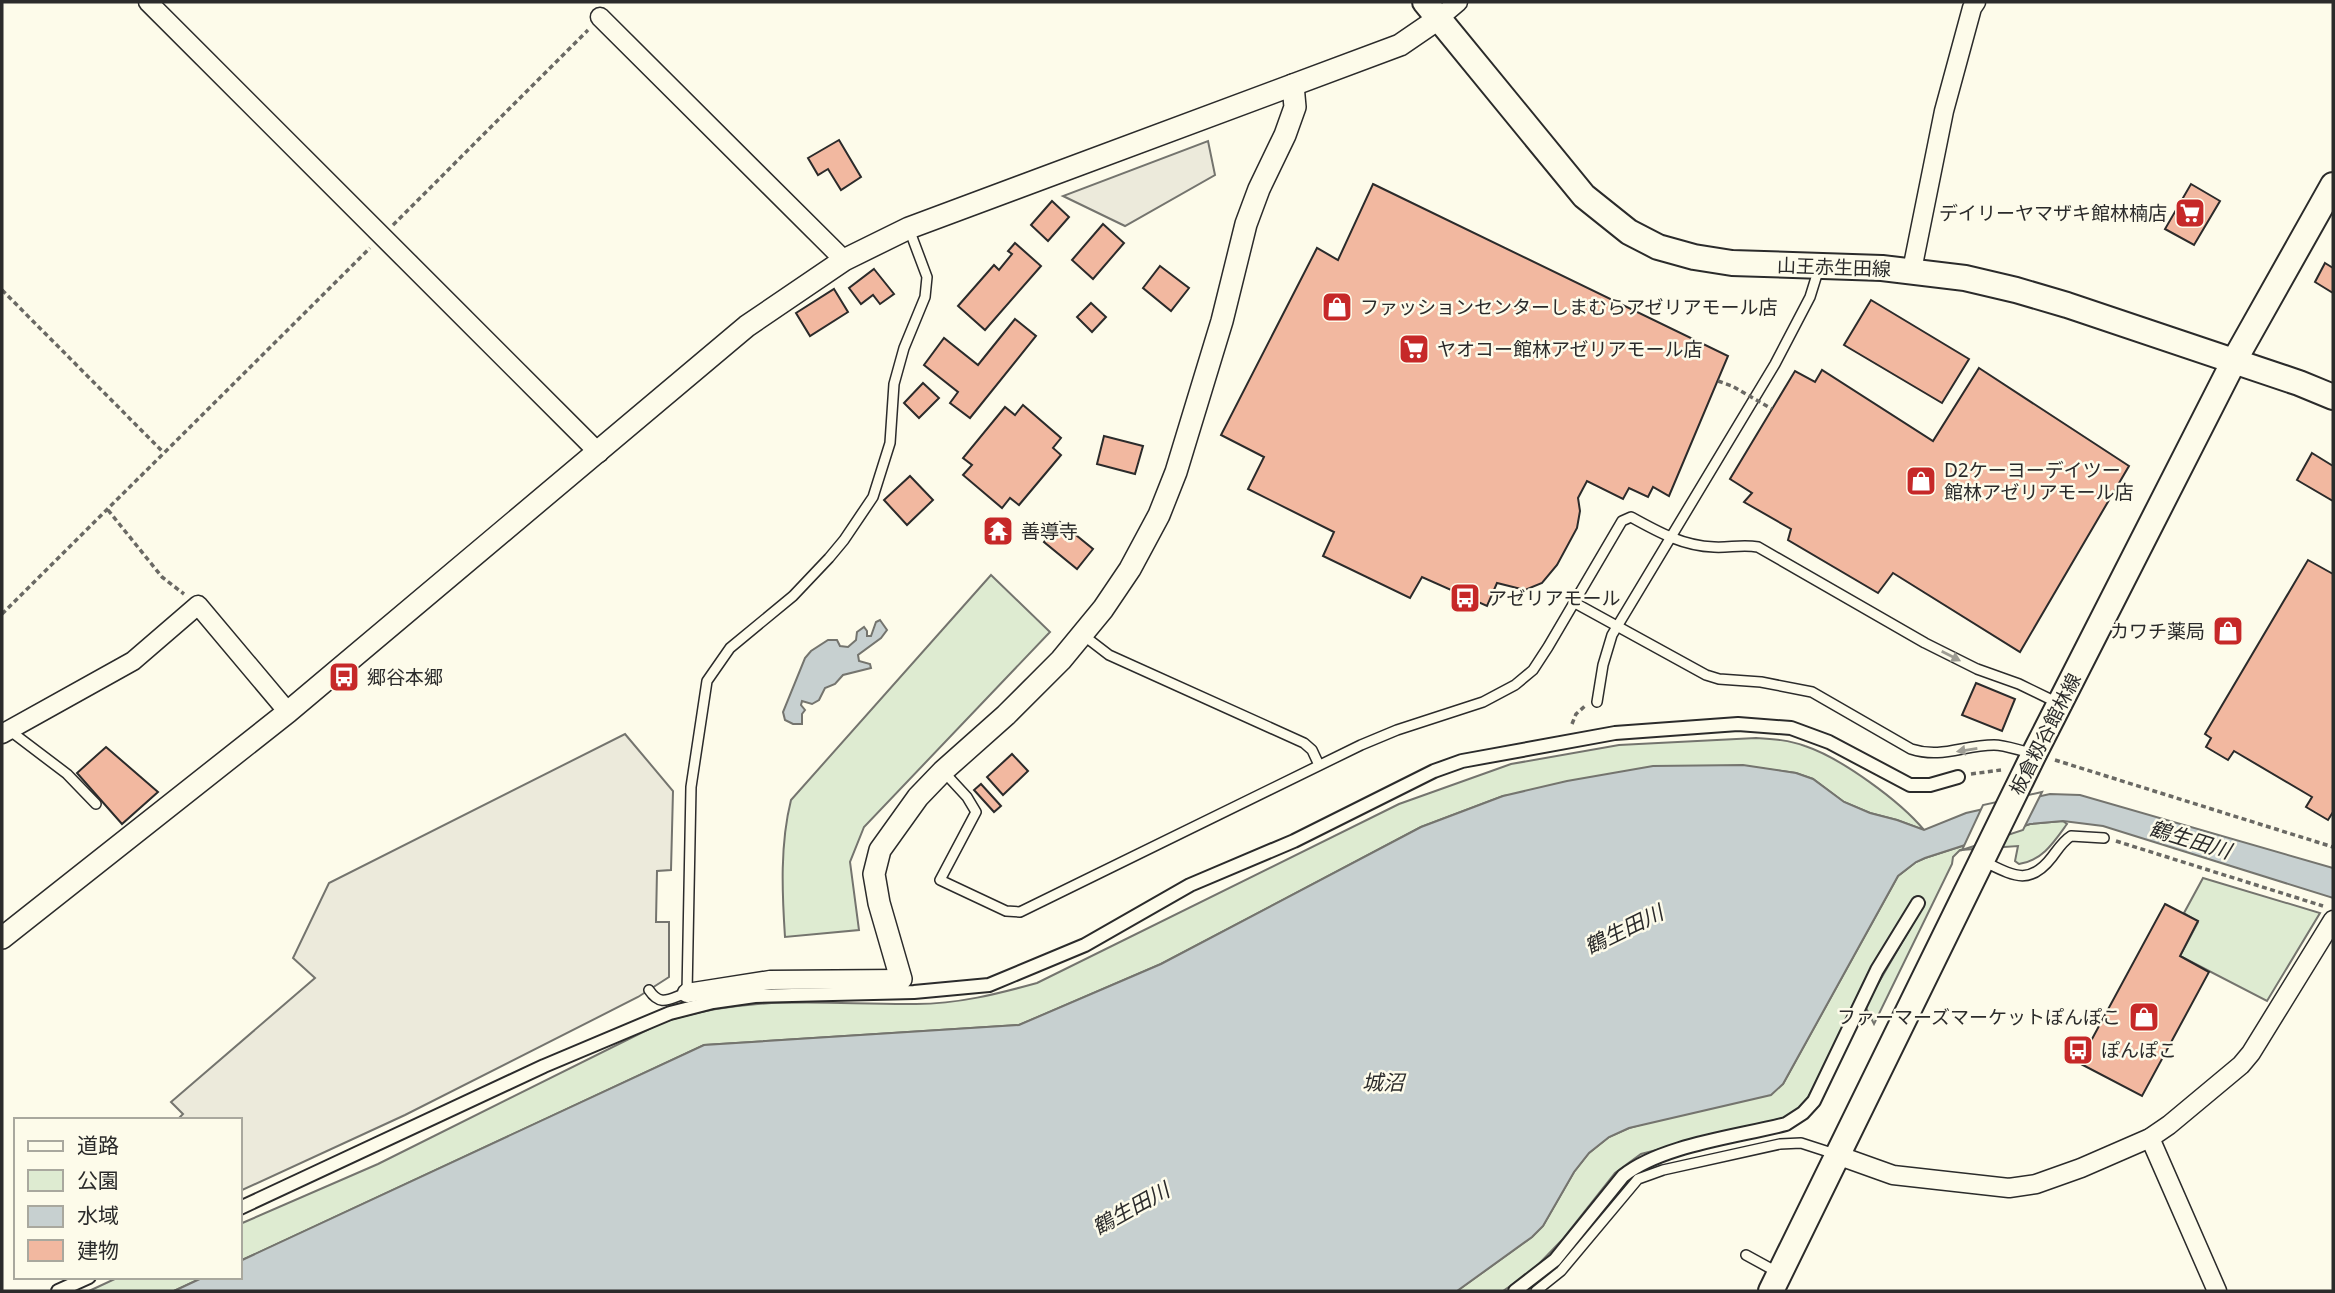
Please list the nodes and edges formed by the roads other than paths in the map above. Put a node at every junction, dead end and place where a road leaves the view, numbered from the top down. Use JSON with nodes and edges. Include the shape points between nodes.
{"nodes":[{"id":1,"x":148,"y":2,"type":"edge"},
{"id":2,"x":1458,"y":2,"type":"edge"},
{"id":3,"x":1976,"y":2,"type":"edge"},
{"id":4,"x":1431,"y":11,"type":"edge"},
{"id":5,"x":600,"y":17,"type":"road end"},
{"id":6,"x":1293,"y":85,"type":"junction"},
{"id":7,"x":2333,"y":185,"type":"edge"},
{"id":8,"x":909,"y":228,"type":"junction"},
{"id":9,"x":844,"y":260,"type":"junction"},
{"id":10,"x":1820,"y":266,"type":"junction"},
{"id":11,"x":1912,"y":270,"type":"junction"},
{"id":12,"x":2234,"y":361,"type":"junction"},
{"id":13,"x":2333,"y":397,"type":"edge"},
{"id":14,"x":599,"y":453,"type":"junction"},
{"id":15,"x":1670,"y":538,"type":"junction"},
{"id":16,"x":1575,"y":603,"type":"junction"},
{"id":17,"x":1618,"y":624,"type":"junction"},
{"id":18,"x":1083,"y":635,"type":"junction"},
{"id":19,"x":1597,"y":702,"type":"road end"},
{"id":20,"x":2059,"y":704,"type":"junction"},
{"id":21,"x":288,"y":712,"type":"junction"},
{"id":22,"x":5,"y":732,"type":"edge"},
{"id":23,"x":2034,"y":754,"type":"junction"},
{"id":24,"x":1319,"y":765,"type":"junction"},
{"id":25,"x":943,"y":771,"type":"junction"},
{"id":26,"x":1958,"y":776,"type":"road end"},
{"id":27,"x":96,"y":804,"type":"dead end"},
{"id":28,"x":2104,"y":838,"type":"road end"},
{"id":29,"x":1985,"y":857,"type":"junction"},
{"id":30,"x":1918,"y":903,"type":"dead end"},
{"id":31,"x":2330,"y":913,"type":"edge"},
{"id":32,"x":2,"y":937,"type":"edge"},
{"id":33,"x":901,"y":979,"type":"joint"},
{"id":34,"x":649,"y":990,"type":"dead end"},
{"id":35,"x":687,"y":993,"type":"junction"},
{"id":36,"x":2150,"y":1138,"type":"junction"},
{"id":37,"x":1837,"y":1155,"type":"junction"},
{"id":38,"x":242,"y":1207,"type":"edge"},
{"id":39,"x":1746,"y":1255,"type":"dead end"},
{"id":40,"x":85,"y":1279,"type":"edge"},
{"id":41,"x":1775,"y":1282,"type":"edge"},
{"id":42,"x":58,"y":1291,"type":"edge"},
{"id":43,"x":1515,"y":1291,"type":"edge"},
{"id":44,"x":1536,"y":1291,"type":"edge"},
{"id":45,"x":2217,"y":1291,"type":"edge"}],
"edges":[{"from":1,"to":14,"type":"street"},
{"from":2,"to":4,"type":"street"},
{"from":3,"to":11,"type":"street","via":[[1944,111]]},
{"from":4,"to":6,"type":"street","via":[[1400,45]]},
{"from":4,"to":10,"type":"main road","name":"山王赤生田線","via":[[1584,196],[1629,232],[1658,247],[1694,257]]},
{"from":5,"to":9,"type":"street"},
{"from":6,"to":8,"type":"street"},
{"from":6,"to":18,"type":"street","via":[[1295,107],[1246,225],[1176,472],[1130,569]]},
{"from":7,"to":12,"type":"main road","name":"板倉籾谷館林線"},
{"from":8,"to":9,"type":"street"},
{"from":8,"to":35,"type":"lane","via":[[927,277],[925,297],[894,384],[890,443],[873,497],[829,558],[793,596],[730,648],[707,681],[691,787]]},
{"from":9,"to":14,"type":"street","via":[[747,326]]},
{"from":10,"to":11,"type":"main road","name":"山王赤生田線"},
{"from":10,"to":15,"type":"lane","via":[[1789,338]]},
{"from":11,"to":12,"type":"main road","name":"山王赤生田線","via":[[2016,290]]},
{"from":12,"to":13,"type":"main road","name":"山王赤生田線"},
{"from":12,"to":20,"type":"main road","name":"板倉籾谷館林線"},
{"from":14,"to":21,"type":"street"},
{"from":15,"to":16,"type":"lane","via":[[1631,517],[1622,522]]},
{"from":15,"to":17,"type":"lane"},
{"from":15,"to":20,"type":"lane","one_way":true,"via":[[1716,548],[1758,547],[1925,643]]},
{"from":16,"to":17,"type":"lane"},
{"from":16,"to":24,"type":"lane","via":[[1533,670],[1515,685],[1483,702],[1397,730]]},
{"from":17,"to":19,"type":"lane","via":[[1608,647]]},
{"from":23,"to":17,"type":"lane","one_way":true,"via":[[1995,745],[1942,754],[1910,749],[1812,692],[1706,675]]},
{"from":18,"to":24,"type":"lane","via":[[1110,655],[1304,743]]},
{"from":18,"to":25,"type":"street","via":[[1036,687]]},
{"from":20,"to":23,"type":"main road","name":"板倉籾谷館林線"},
{"from":21,"to":22,"type":"street","via":[[198,605],[133,660]]},
{"from":21,"to":32,"type":"street"},
{"from":22,"to":27,"type":"lane","via":[[67,774]]},
{"from":23,"to":29,"type":"main road","name":"板倉籾谷館林線","via":[[2013,775]]},
{"from":24,"to":25,"type":"lane","via":[[1020,912],[1006,911],[940,880],[976,811]]},
{"from":25,"to":33,"type":"street","via":[[894,828],[875,861],[879,903]]},
{"from":26,"to":38,"type":"street","via":[[1930,785],[1910,785],[1829,741],[1760,724],[1675,727],[1571,740],[1462,761],[1191,885],[1085,945],[989,985],[755,996],[654,1018]]},
{"from":28,"to":29,"type":"lane","via":[[2071,836],[2044,867],[2028,876],[2009,873]]},
{"from":29,"to":37,"type":"main road","name":"板倉籾谷館林線"},
{"from":30,"to":43,"type":"street","via":[[1877,970],[1814,1101],[1803,1113],[1786,1124],[1662,1154],[1633,1168],[1555,1259]]},
{"from":31,"to":36,"type":"street","via":[[2251,1053]]},
{"from":33,"to":35,"type":"street","via":[[770,980]]},
{"from":34,"to":35,"type":"lane","via":[[662,1001]]},
{"from":36,"to":37,"type":"street","via":[[2021,1188],[1894,1175]]},
{"from":36,"to":45,"type":"street"},
{"from":37,"to":41,"type":"main road","name":"板倉籾谷館林線"},
{"from":37,"to":44,"type":"lane","via":[[1801,1143],[1780,1144],[1639,1179],[1561,1271]]},
{"from":39,"to":41,"type":"lane"},
{"from":40,"to":42,"type":"street"}]}
